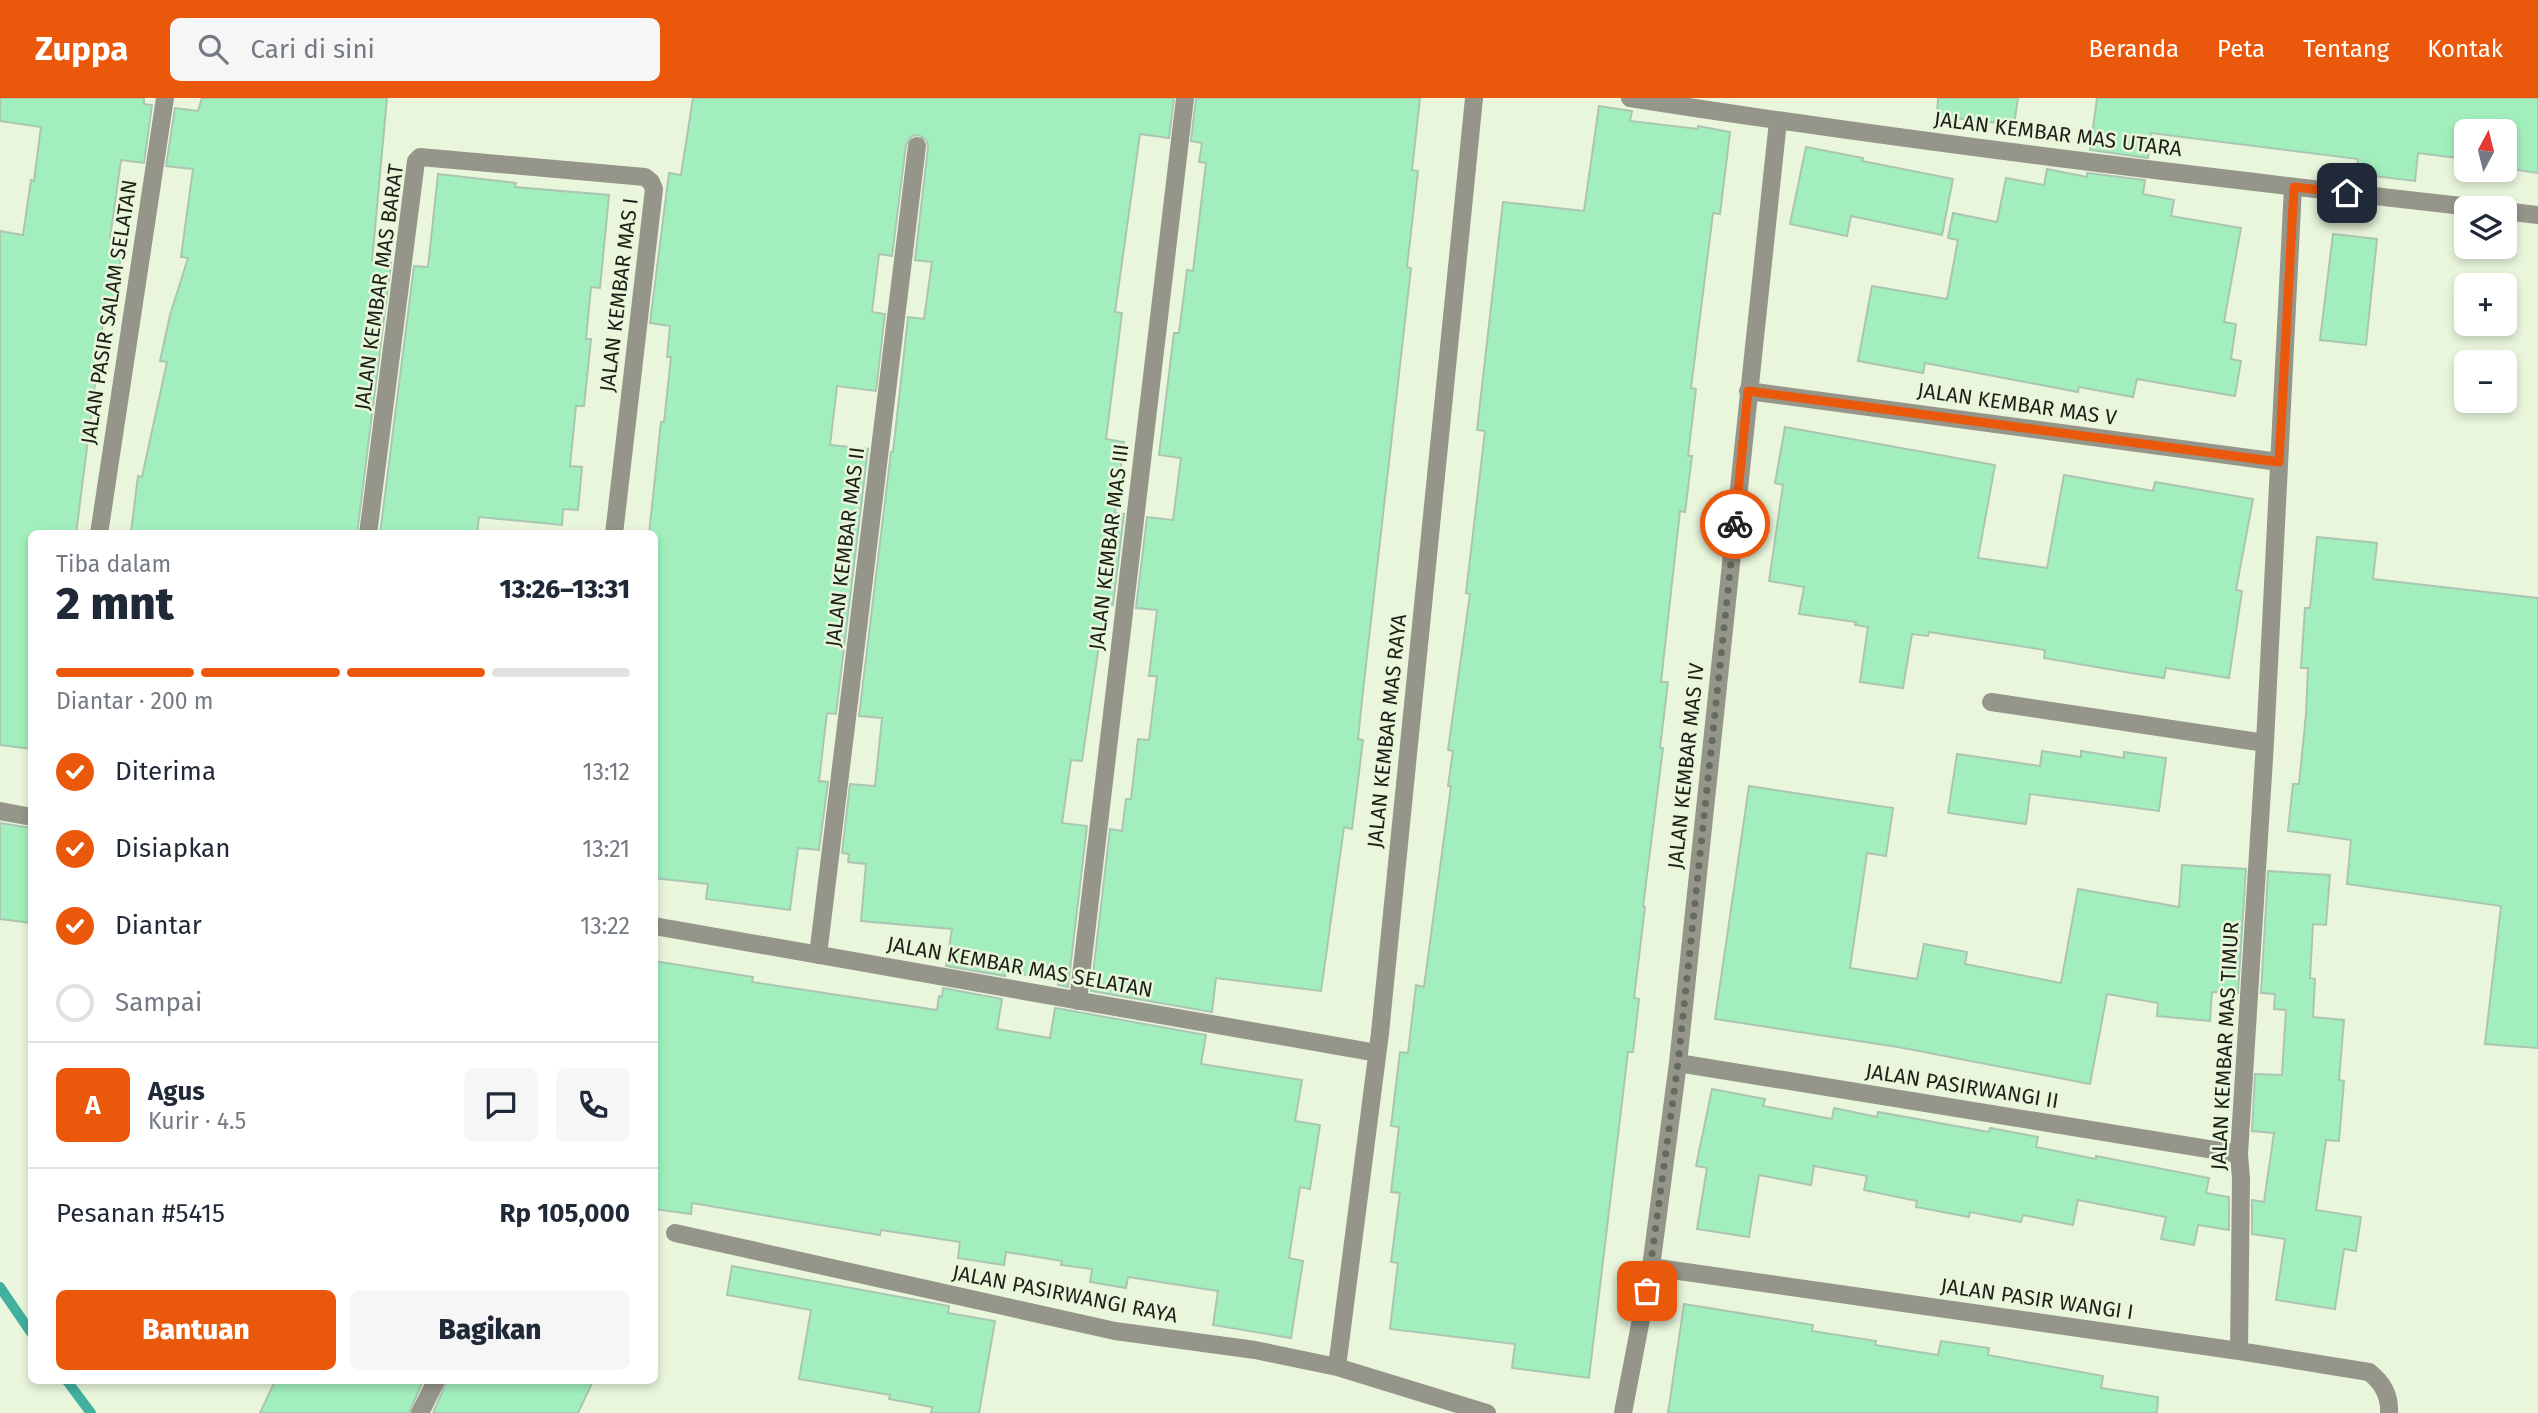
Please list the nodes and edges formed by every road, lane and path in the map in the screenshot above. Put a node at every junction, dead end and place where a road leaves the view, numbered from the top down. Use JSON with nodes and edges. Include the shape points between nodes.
{"nodes":[{"id":1,"x":165,"y":98,"type":"edge"},
{"id":2,"x":1185,"y":98,"type":"edge"},
{"id":3,"x":1475,"y":98,"type":"edge"},
{"id":4,"x":1630,"y":98,"type":"edge"},
{"id":5,"x":1778,"y":121,"type":"junction"},
{"id":6,"x":918,"y":146,"type":"dead end"},
{"id":7,"x":533,"y":167,"type":"joint"},
{"id":8,"x":2294,"y":187,"type":"junction"},
{"id":9,"x":2454,"y":205,"type":"edge"},
{"id":10,"x":2517,"y":213,"type":"edge"},
{"id":11,"x":2538,"y":215,"type":"edge"},
{"id":12,"x":1748,"y":391,"type":"junction"},
{"id":13,"x":2279,"y":462,"type":"junction"},
{"id":14,"x":100,"y":530,"type":"edge"},
{"id":15,"x":369,"y":530,"type":"edge"},
{"id":16,"x":614,"y":530,"type":"edge"},
{"id":17,"x":1991,"y":702,"type":"dead end"},
{"id":18,"x":2265,"y":743,"type":"junction"},
{"id":19,"x":0,"y":811,"type":"edge"},
{"id":20,"x":28,"y":816,"type":"edge"},
{"id":21,"x":658,"y":927,"type":"edge"},
{"id":22,"x":818,"y":955,"type":"junction"},
{"id":23,"x":1078,"y":1001,"type":"junction"},
{"id":24,"x":1377,"y":1053,"type":"junction"},
{"id":25,"x":1678,"y":1063,"type":"junction"},
{"id":26,"x":2239,"y":1154,"type":"junction"},
{"id":27,"x":675,"y":1233,"type":"dead end"},
{"id":28,"x":1651,"y":1267,"type":"junction"},
{"id":29,"x":2239,"y":1351,"type":"junction"},
{"id":30,"x":1337,"y":1367,"type":"junction"},
{"id":31,"x":434,"y":1384,"type":"edge"},
{"id":32,"x":420,"y":1413,"type":"edge"},
{"id":33,"x":1487,"y":1413,"type":"edge"},
{"id":34,"x":1623,"y":1413,"type":"edge"},
{"id":35,"x":2389,"y":1413,"type":"edge"}],
"edges":[{"from":1,"to":14,"type":"street","name":"JALAN PASIR SALAM SELATAN"},
{"from":2,"to":23,"type":"street","name":"JALAN KEMBAR MAS III"},
{"from":3,"to":24,"type":"street","name":"JALAN KEMBAR MAS RAYA"},
{"from":4,"to":5,"type":"street","name":"JALAN KEMBAR MAS UTARA"},
{"from":5,"to":8,"type":"street","name":"JALAN KEMBAR MAS UTARA"},
{"from":5,"to":12,"type":"street","name":"JALAN KEMBAR MAS IV"},
{"from":6,"to":22,"type":"street","name":"JALAN KEMBAR MAS II"},
{"from":7,"to":15,"type":"street","name":"JALAN KEMBAR MAS BARAT","via":[[420,157],[416,161]]},
{"from":7,"to":16,"type":"street","name":"JALAN KEMBAR MAS I","via":[[645,177],[653,186]]},
{"from":8,"to":9,"type":"street","name":"JALAN KEMBAR MAS UTARA"},
{"from":8,"to":13,"type":"street","name":"JALAN KEMBAR MAS TIMUR"},
{"from":10,"to":11,"type":"street"},
{"from":12,"to":13,"type":"street","name":"JALAN KEMBAR MAS V"},
{"from":12,"to":25,"type":"street","name":"JALAN KEMBAR MAS IV"},
{"from":13,"to":18,"type":"street","name":"JALAN KEMBAR MAS TIMUR"},
{"from":17,"to":18,"type":"street"},
{"from":18,"to":26,"type":"street","name":"JALAN KEMBAR MAS TIMUR"},
{"from":19,"to":20,"type":"street"},
{"from":21,"to":22,"type":"street","name":"JALAN KEMBAR MAS SELATAN"},
{"from":22,"to":23,"type":"street","name":"JALAN KEMBAR MAS SELATAN"},
{"from":23,"to":24,"type":"street","name":"JALAN KEMBAR MAS SELATAN"},
{"from":24,"to":30,"type":"street","name":"JALAN KEMBAR MAS RAYA"},
{"from":25,"to":26,"type":"street","name":"JALAN PASIRWANGI II"},
{"from":25,"to":28,"type":"street","name":"JALAN KEMBAR MAS IV"},
{"from":26,"to":29,"type":"street","name":"JALAN KEMBAR MAS TIMUR"},
{"from":27,"to":30,"type":"street","name":"JALAN PASIRWANGI RAYA","via":[[1115,1331],[1255,1350]]},
{"from":28,"to":29,"type":"street","name":"JALAN PASIR WANGI I"},
{"from":28,"to":34,"type":"street","name":"JALAN KEMBAR MAS IV"},
{"from":29,"to":35,"type":"street","name":"JALAN PASIR WANGI I","via":[[2370,1372],[2381,1382]]},
{"from":30,"to":33,"type":"street","name":"JALAN PASIRWANGI RAYA"},
{"from":31,"to":32,"type":"street"}]}
